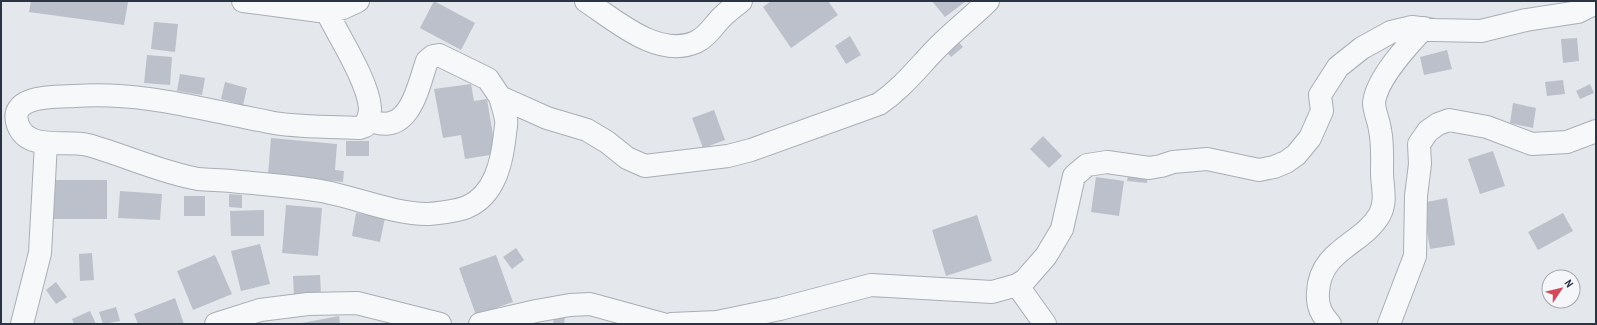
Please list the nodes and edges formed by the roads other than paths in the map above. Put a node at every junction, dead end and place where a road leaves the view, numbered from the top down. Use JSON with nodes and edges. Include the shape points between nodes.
{"nodes":[{"id":1,"x":243,"y":1,"type":"edge"},
{"id":2,"x":358,"y":1,"type":"edge"},
{"id":3,"x":586,"y":1,"type":"edge"},
{"id":4,"x":742,"y":1,"type":"edge"},
{"id":5,"x":988,"y":1,"type":"edge"},
{"id":6,"x":1596,"y":3,"type":"edge"},
{"id":7,"x":327,"y":12,"type":"junction"},
{"id":8,"x":1424,"y":28,"type":"junction"},
{"id":9,"x":500,"y":97,"type":"junction"},
{"id":10,"x":369,"y":116,"type":"junction"},
{"id":11,"x":1596,"y":131,"type":"edge"},
{"id":12,"x":46,"y":143,"type":"junction"},
{"id":13,"x":1017,"y":285,"type":"junction"},
{"id":14,"x":22,"y":324,"type":"edge"},
{"id":15,"x":216,"y":324,"type":"edge"},
{"id":16,"x":440,"y":324,"type":"edge"},
{"id":17,"x":480,"y":324,"type":"edge"},
{"id":18,"x":663,"y":324,"type":"edge"},
{"id":19,"x":672,"y":324,"type":"edge"},
{"id":20,"x":1045,"y":324,"type":"edge"},
{"id":21,"x":1330,"y":324,"type":"edge"},
{"id":22,"x":1389,"y":324,"type":"edge"}],
"edges":[{"from":1,"to":7,"type":"street"},
{"from":2,"to":7,"type":"street"},
{"from":3,"to":4,"type":"street","via":[[638,36],[670,46],[696,42]]},
{"from":5,"to":9,"type":"street","via":[[895,93],[879,104],[728,156],[645,166],[627,158],[587,130],[547,118]]},
{"from":6,"to":8,"type":"street","via":[[1578,12],[1526,20],[1481,32]]},
{"from":7,"to":10,"type":"street","via":[[368,97]]},
{"from":8,"to":13,"type":"street","via":[[1412,27],[1391,32],[1362,48],[1338,67],[1320,95],[1322,111],[1310,138],[1296,155],[1274,168],[1259,170],[1207,159],[1173,162],[1149,168],[1107,162],[1087,165],[1080,169],[1074,176],[1062,229],[1046,256],[1025,280]]},
{"from":8,"to":21,"type":"street","via":[[1398,58],[1380,85],[1374,103],[1383,149],[1385,197],[1380,213],[1369,227],[1332,257],[1323,270],[1318,286],[1317,304]]},
{"from":9,"to":10,"type":"street","via":[[488,79],[439,55],[427,61],[412,106],[401,117],[381,125]]},
{"from":9,"to":12,"type":"street","via":[[506,120],[504,153],[487,192],[478,201],[465,207],[429,214],[393,209],[320,191],[197,179],[131,161],[85,144]]},
{"from":10,"to":12,"type":"street","via":[[365,126],[360,128],[272,123],[198,106],[139,97],[99,94],[33,99],[20,107],[17,113],[18,125],[26,136]]},
{"from":11,"to":22,"type":"street","via":[[1567,142],[1532,144],[1487,126],[1449,120],[1428,131],[1419,144],[1415,256]]},
{"from":12,"to":14,"type":"street","via":[[40,253]]},
{"from":13,"to":19,"type":"street","via":[[992,292],[871,285],[780,309],[717,322]]},
{"from":13,"to":20,"type":"street"},
{"from":15,"to":16,"type":"street","via":[[260,310],[308,304],[357,303]]},
{"from":17,"to":18,"type":"street","via":[[536,311],[590,304]]}]}
